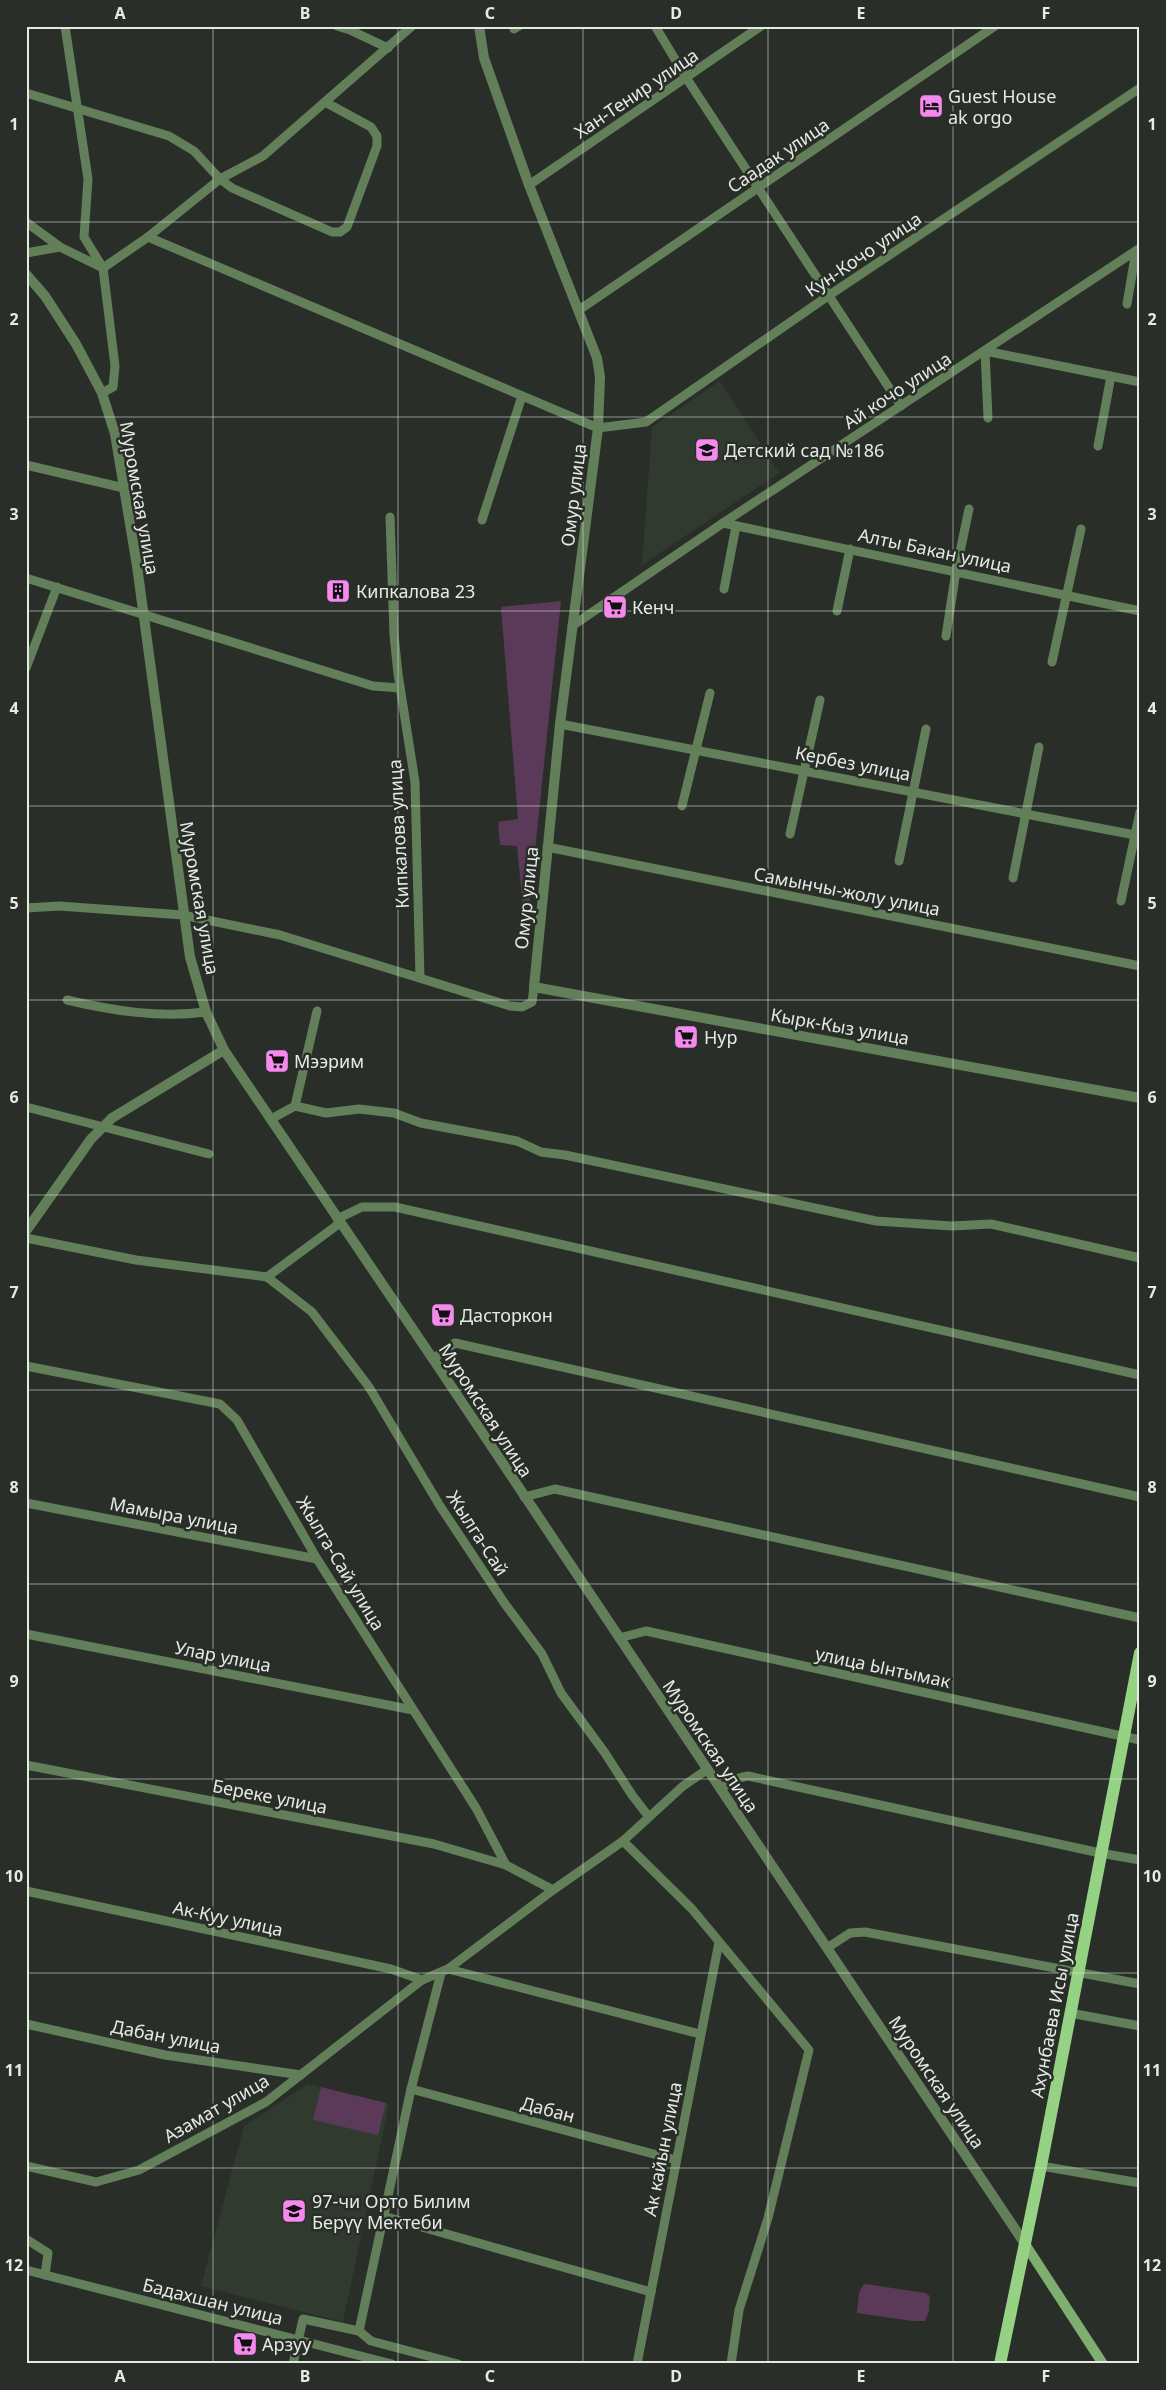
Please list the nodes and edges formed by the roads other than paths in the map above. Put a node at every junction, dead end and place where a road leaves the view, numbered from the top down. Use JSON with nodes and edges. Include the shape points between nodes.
{"nodes":[{"id":1,"x":66,"y":26,"type":"edge"},
{"id":2,"x":337,"y":26,"type":"edge"},
{"id":3,"x":412,"y":26,"type":"edge"},
{"id":4,"x":479,"y":26,"type":"edge"},
{"id":5,"x":655,"y":26,"type":"edge"},
{"id":6,"x":761,"y":26,"type":"edge"},
{"id":7,"x":996,"y":26,"type":"edge"},
{"id":8,"x":388,"y":48,"type":"junction"},
{"id":9,"x":686,"y":79,"type":"junction"},
{"id":10,"x":1140,"y":88,"type":"edge"},
{"id":11,"x":26,"y":93,"type":"edge"},
{"id":12,"x":325,"y":102,"type":"junction"},
{"id":13,"x":78,"y":108,"type":"junction"},
{"id":14,"x":220,"y":179,"type":"junction"},
{"id":15,"x":528,"y":185,"type":"junction"},
{"id":16,"x":758,"y":188,"type":"junction"},
{"id":17,"x":26,"y":222,"type":"edge"},
{"id":18,"x":148,"y":237,"type":"junction"},
{"id":19,"x":60,"y":248,"type":"junction"},
{"id":20,"x":1138,"y":250,"type":"edge"},
{"id":21,"x":26,"y":253,"type":"edge"},
{"id":22,"x":103,"y":268,"type":"junction"},
{"id":23,"x":26,"y":274,"type":"edge"},
{"id":24,"x":828,"y":296,"type":"junction"},
{"id":25,"x":1126,"y":304,"type":"dead end"},
{"id":26,"x":578,"y":310,"type":"junction"},
{"id":27,"x":985,"y":351,"type":"junction"},
{"id":28,"x":1110,"y":376,"type":"junction"},
{"id":29,"x":1140,"y":382,"type":"edge"},
{"id":30,"x":102,"y":393,"type":"junction"},
{"id":31,"x":522,"y":396,"type":"junction"},
{"id":32,"x":902,"y":406,"type":"junction"},
{"id":33,"x":988,"y":418,"type":"dead end"},
{"id":34,"x":598,"y":428,"type":"junction"},
{"id":35,"x":1098,"y":446,"type":"dead end"},
{"id":36,"x":26,"y":465,"type":"edge"},
{"id":37,"x":124,"y":488,"type":"junction"},
{"id":38,"x":970,"y":509,"type":"dead end"},
{"id":39,"x":390,"y":517,"type":"dead end"},
{"id":40,"x":482,"y":520,"type":"dead end"},
{"id":41,"x":723,"y":523,"type":"junction"},
{"id":42,"x":736,"y":526,"type":"junction"},
{"id":43,"x":1081,"y":529,"type":"dead end"},
{"id":44,"x":850,"y":549,"type":"junction"},
{"id":45,"x":956,"y":571,"type":"junction"},
{"id":46,"x":26,"y":578,"type":"edge"},
{"id":47,"x":57,"y":588,"type":"junction"},
{"id":48,"x":724,"y":589,"type":"dead end"},
{"id":49,"x":1066,"y":595,"type":"junction"},
{"id":50,"x":1140,"y":611,"type":"edge"},
{"id":51,"x":837,"y":612,"type":"dead end"},
{"id":52,"x":142,"y":614,"type":"junction"},
{"id":53,"x":572,"y":626,"type":"junction"},
{"id":54,"x":946,"y":636,"type":"dead end"},
{"id":55,"x":1052,"y":662,"type":"dead end"},
{"id":56,"x":26,"y":668,"type":"edge"},
{"id":57,"x":400,"y":688,"type":"junction"},
{"id":58,"x":710,"y":693,"type":"dead end"},
{"id":59,"x":820,"y":700,"type":"dead end"},
{"id":60,"x":560,"y":724,"type":"junction"},
{"id":61,"x":926,"y":729,"type":"dead end"},
{"id":62,"x":1038,"y":747,"type":"dead end"},
{"id":63,"x":696,"y":750,"type":"junction"},
{"id":64,"x":805,"y":770,"type":"junction"},
{"id":65,"x":914,"y":791,"type":"junction"},
{"id":66,"x":682,"y":806,"type":"dead end"},
{"id":67,"x":1140,"y":812,"type":"edge"},
{"id":68,"x":1026,"y":813,"type":"junction"},
{"id":69,"x":790,"y":834,"type":"dead end"},
{"id":70,"x":1137,"y":835,"type":"edge"},
{"id":71,"x":547,"y":847,"type":"junction"},
{"id":72,"x":899,"y":861,"type":"dead end"},
{"id":73,"x":1013,"y":878,"type":"dead end"},
{"id":74,"x":1121,"y":901,"type":"dead end"},
{"id":75,"x":26,"y":908,"type":"edge"},
{"id":76,"x":183,"y":915,"type":"junction"},
{"id":77,"x":1140,"y":966,"type":"edge"},
{"id":78,"x":420,"y":978,"type":"junction"},
{"id":79,"x":534,"y":987,"type":"junction"},
{"id":80,"x":67,"y":1000,"type":"dead end"},
{"id":81,"x":317,"y":1011,"type":"dead end"},
{"id":82,"x":206,"y":1012,"type":"junction"},
{"id":83,"x":224,"y":1050,"type":"junction"},
{"id":84,"x":1140,"y":1098,"type":"edge"},
{"id":85,"x":294,"y":1106,"type":"junction"},
{"id":86,"x":26,"y":1107,"type":"edge"},
{"id":87,"x":271,"y":1119,"type":"junction"},
{"id":88,"x":105,"y":1126,"type":"junction"},
{"id":89,"x":209,"y":1154,"type":"dead end"},
{"id":90,"x":339,"y":1221,"type":"junction"},
{"id":91,"x":26,"y":1231,"type":"edge"},
{"id":92,"x":26,"y":1238,"type":"edge"},
{"id":93,"x":1140,"y":1258,"type":"edge"},
{"id":94,"x":267,"y":1278,"type":"junction"},
{"id":95,"x":433,"y":1359,"type":"junction"},
{"id":96,"x":26,"y":1366,"type":"edge"},
{"id":97,"x":1140,"y":1376,"type":"edge"},
{"id":98,"x":524,"y":1497,"type":"junction"},
{"id":99,"x":1140,"y":1497,"type":"edge"},
{"id":100,"x":26,"y":1503,"type":"edge"},
{"id":101,"x":317,"y":1559,"type":"junction"},
{"id":102,"x":1140,"y":1618,"type":"edge"},
{"id":103,"x":26,"y":1634,"type":"edge"},
{"id":104,"x":619,"y":1638,"type":"junction"},
{"id":105,"x":1140,"y":1653,"type":"edge"},
{"id":106,"x":413,"y":1710,"type":"junction"},
{"id":107,"x":1122,"y":1736,"type":"junction"},
{"id":108,"x":1140,"y":1740,"type":"edge"},
{"id":109,"x":26,"y":1765,"type":"edge"},
{"id":110,"x":708,"y":1769,"type":"junction"},
{"id":111,"x":721,"y":1788,"type":"junction"},
{"id":112,"x":649,"y":1817,"type":"junction"},
{"id":113,"x":623,"y":1841,"type":"junction"},
{"id":114,"x":1100,"y":1853,"type":"junction"},
{"id":115,"x":1140,"y":1860,"type":"edge"},
{"id":116,"x":506,"y":1865,"type":"junction"},
{"id":117,"x":553,"y":1890,"type":"junction"},
{"id":118,"x":26,"y":1891,"type":"edge"},
{"id":119,"x":720,"y":1942,"type":"junction"},
{"id":120,"x":827,"y":1948,"type":"junction"},
{"id":121,"x":444,"y":1971,"type":"junction"},
{"id":122,"x":1078,"y":1972,"type":"junction"},
{"id":123,"x":422,"y":1980,"type":"junction"},
{"id":124,"x":1140,"y":1984,"type":"edge"},
{"id":125,"x":1070,"y":2013,"type":"junction"},
{"id":126,"x":26,"y":2024,"type":"edge"},
{"id":127,"x":1140,"y":2026,"type":"edge"},
{"id":128,"x":700,"y":2034,"type":"junction"},
{"id":129,"x":301,"y":2075,"type":"junction"},
{"id":130,"x":412,"y":2089,"type":"junction"},
{"id":131,"x":676,"y":2160,"type":"junction"},
{"id":132,"x":26,"y":2166,"type":"edge"},
{"id":133,"x":1041,"y":2166,"type":"junction"},
{"id":134,"x":1140,"y":2183,"type":"edge"},
{"id":135,"x":383,"y":2216,"type":"junction"},
{"id":136,"x":26,"y":2238,"type":"edge"},
{"id":137,"x":1025,"y":2244,"type":"junction"},
{"id":138,"x":26,"y":2270,"type":"edge"},
{"id":139,"x":46,"y":2272,"type":"junction"},
{"id":140,"x":651,"y":2292,"type":"junction"},
{"id":141,"x":359,"y":2331,"type":"junction"},
{"id":142,"x":298,"y":2339,"type":"junction"},
{"id":143,"x":293,"y":2364,"type":"edge"},
{"id":144,"x":392,"y":2364,"type":"edge"},
{"id":145,"x":458,"y":2364,"type":"edge"},
{"id":146,"x":637,"y":2364,"type":"edge"},
{"id":147,"x":731,"y":2364,"type":"edge"},
{"id":148,"x":1000,"y":2364,"type":"edge"},
{"id":149,"x":1104,"y":2364,"type":"edge"}],
"edges":[{"from":1,"to":13,"type":"street"},
{"from":2,"to":8,"type":"street"},
{"from":3,"to":8,"type":"street"},
{"from":4,"to":15,"type":"street","name":"Омур улица","via":[[484,58]]},
{"from":5,"to":9,"type":"street"},
{"from":6,"to":9,"type":"street","name":"Хан-Тенир улица"},
{"from":7,"to":16,"type":"street","name":"Саадак улица"},
{"from":8,"to":12,"type":"street"},
{"from":9,"to":15,"type":"street","name":"Хан-Тенир улица"},
{"from":9,"to":16,"type":"street"},
{"from":10,"to":24,"type":"street","name":"Кун-Кочо улица"},
{"from":11,"to":13,"type":"street"},
{"from":12,"to":14,"type":"street","via":[[263,156]]},
{"from":12,"to":14,"type":"street","via":[[371,127],[377,136],[377,146],[347,227],[340,232],[332,232],[232,188]]},
{"from":13,"to":14,"type":"street","via":[[169,136],[194,151]]},
{"from":13,"to":22,"type":"street","via":[[88,179],[84,237]]},
{"from":14,"to":18,"type":"street"},
{"from":15,"to":26,"type":"street","name":"Омур улица"},
{"from":16,"to":24,"type":"street"},
{"from":16,"to":26,"type":"street","name":"Саадак улица"},
{"from":17,"to":19,"type":"street"},
{"from":18,"to":22,"type":"street"},
{"from":18,"to":31,"type":"street"},
{"from":19,"to":21,"type":"street"},
{"from":19,"to":22,"type":"street"},
{"from":20,"to":25,"type":"street"},
{"from":20,"to":27,"type":"street","name":"Ай кочо улица"},
{"from":22,"to":30,"type":"street","via":[[115,366],[113,387]]},
{"from":23,"to":30,"type":"street","name":"Муромская улица","via":[[76,344]]},
{"from":24,"to":32,"type":"street"},
{"from":24,"to":34,"type":"street","name":"Кун-Кочо улица","via":[[646,422]]},
{"from":26,"to":34,"type":"street","name":"Омур улица","via":[[597,358],[600,377]]},
{"from":27,"to":28,"type":"street"},
{"from":27,"to":32,"type":"street","name":"Ай кочо улица"},
{"from":27,"to":33,"type":"street"},
{"from":28,"to":29,"type":"street"},
{"from":28,"to":35,"type":"street"},
{"from":30,"to":37,"type":"street","name":"Муромская улица","via":[[115,434]]},
{"from":31,"to":34,"type":"street"},
{"from":31,"to":40,"type":"street"},
{"from":32,"to":41,"type":"street","name":"Ай кочо улица"},
{"from":34,"to":53,"type":"street","name":"Омур улица"},
{"from":36,"to":37,"type":"street"},
{"from":37,"to":52,"type":"street","name":"Муромская улица"},
{"from":38,"to":45,"type":"street"},
{"from":39,"to":57,"type":"street","name":"Кипкалова улица","via":[[394,635]]},
{"from":41,"to":42,"type":"street","name":"Алты Бакан улица"},
{"from":41,"to":53,"type":"street","name":"Ай кочо улица"},
{"from":42,"to":44,"type":"street","name":"Алты Бакан улица"},
{"from":42,"to":48,"type":"street"},
{"from":43,"to":49,"type":"street"},
{"from":44,"to":45,"type":"street","name":"Алты Бакан улица"},
{"from":44,"to":51,"type":"street"},
{"from":45,"to":49,"type":"street","name":"Алты Бакан улица"},
{"from":45,"to":54,"type":"street"},
{"from":46,"to":47,"type":"street"},
{"from":47,"to":52,"type":"street"},
{"from":47,"to":56,"type":"street"},
{"from":49,"to":50,"type":"street","name":"Алты Бакан улица"},
{"from":49,"to":55,"type":"street"},
{"from":52,"to":57,"type":"street","via":[[373,686]]},
{"from":52,"to":76,"type":"street","name":"Муромская улица"},
{"from":53,"to":60,"type":"street","name":"Омур улица"},
{"from":57,"to":78,"type":"street","name":"Кипкалова улица","via":[[415,782]]},
{"from":58,"to":63,"type":"street"},
{"from":59,"to":64,"type":"street"},
{"from":60,"to":63,"type":"street","name":"Кербез улица"},
{"from":60,"to":71,"type":"street","name":"Омур улица"},
{"from":61,"to":65,"type":"street"},
{"from":62,"to":68,"type":"street"},
{"from":63,"to":64,"type":"street","name":"Кербез улица"},
{"from":63,"to":66,"type":"street"},
{"from":64,"to":65,"type":"street","name":"Кербез улица"},
{"from":64,"to":69,"type":"street"},
{"from":65,"to":68,"type":"street","name":"Кербез улица"},
{"from":65,"to":72,"type":"street"},
{"from":67,"to":70,"type":"street"},
{"from":68,"to":70,"type":"street","name":"Кербез улица"},
{"from":68,"to":73,"type":"street"},
{"from":70,"to":74,"type":"street"},
{"from":71,"to":77,"type":"street","name":"Самынчы-жолу улица"},
{"from":71,"to":79,"type":"street","name":"Омур улица"},
{"from":75,"to":76,"type":"street","via":[[59,906]]},
{"from":76,"to":78,"type":"street","via":[[280,935]]},
{"from":76,"to":82,"type":"street","name":"Муромская улица","via":[[190,957]]},
{"from":78,"to":79,"type":"street","via":[[522,1007],[532,1002]]},
{"from":79,"to":84,"type":"street","name":"Кырк-Кыз улица"},
{"from":80,"to":82,"type":"street","via":[[164,1015]]},
{"from":81,"to":85,"type":"street"},
{"from":82,"to":83,"type":"street","name":"Муромская улица"},
{"from":83,"to":87,"type":"street","name":"Муромская улица"},
{"from":83,"to":88,"type":"street","via":[[112,1118]]},
{"from":85,"to":87,"type":"street"},
{"from":85,"to":93,"type":"street","via":[[326,1113],[359,1109],[394,1113],[421,1122],[517,1141],[541,1152],[876,1221],[952,1226],[991,1224]]},
{"from":86,"to":88,"type":"street"},
{"from":87,"to":90,"type":"street","name":"Муромская улица"},
{"from":88,"to":89,"type":"street"},
{"from":88,"to":91,"type":"street","via":[[91,1139]]},
{"from":90,"to":94,"type":"street"},
{"from":90,"to":95,"type":"street","name":"Муромская улица"},
{"from":90,"to":97,"type":"street","via":[[362,1207],[395,1207]]},
{"from":92,"to":94,"type":"street","via":[[136,1260]]},
{"from":94,"to":112,"type":"street","name":"Жылга-Сай","via":[[312,1312],[369,1387],[440,1506],[542,1654],[561,1693]]},
{"from":95,"to":98,"type":"street","name":"Муромская улица"},
{"from":95,"to":99,"type":"street","via":[[455,1343]]},
{"from":96,"to":101,"type":"street","name":"Жылга-Сай улица","via":[[220,1404],[237,1420]]},
{"from":98,"to":102,"type":"street","via":[[555,1489]]},
{"from":98,"to":104,"type":"street","name":"Муромская улица"},
{"from":100,"to":101,"type":"street","name":"Мамыра улица"},
{"from":101,"to":106,"type":"street","name":"Жылга-Сай улица"},
{"from":103,"to":106,"type":"street","name":"Улар улица"},
{"from":104,"to":107,"type":"street","name":"улица Ынтымак","via":[[646,1631]]},
{"from":104,"to":110,"type":"street","name":"Муромская улица"},
{"from":105,"to":107,"type":"main road","name":"Ахунбаева Исы улица"},
{"from":106,"to":116,"type":"street","name":"Жылга-Сай улица","via":[[476,1808]]},
{"from":107,"to":108,"type":"street","name":"улица Ынтымак"},
{"from":107,"to":114,"type":"main road","name":"Ахунбаева Исы улица"},
{"from":109,"to":116,"type":"street","name":"Береке улица","via":[[434,1844]]},
{"from":110,"to":111,"type":"street","name":"Муромская улица"},
{"from":110,"to":112,"type":"street","name":"Азамат улица","via":[[683,1786]]},
{"from":111,"to":114,"type":"street","via":[[748,1776]]},
{"from":111,"to":120,"type":"street","name":"Муромская улица"},
{"from":112,"to":113,"type":"street","name":"Азамат улица"},
{"from":113,"to":117,"type":"street","name":"Азамат улица"},
{"from":113,"to":119,"type":"street","via":[[692,1909]]},
{"from":114,"to":115,"type":"street"},
{"from":114,"to":122,"type":"main road","name":"Ахунбаева Исы улица"},
{"from":116,"to":117,"type":"street"},
{"from":117,"to":121,"type":"street","name":"Азамат улица"},
{"from":118,"to":123,"type":"street","name":"Ак-Куу улица","via":[[391,1969]]},
{"from":119,"to":128,"type":"street","name":"Ак кайын улица"},
{"from":119,"to":147,"type":"street","via":[[809,2050],[768,2218],[739,2310]]},
{"from":120,"to":122,"type":"street","via":[[850,1933],[865,1932]]},
{"from":120,"to":137,"type":"street","name":"Муромская улица"},
{"from":121,"to":123,"type":"street","name":"Азамат улица"},
{"from":121,"to":128,"type":"street"},
{"from":121,"to":130,"type":"street"},
{"from":122,"to":124,"type":"street"},
{"from":122,"to":125,"type":"main road","name":"Ахунбаева Исы улица"},
{"from":123,"to":129,"type":"street","name":"Азамат улица"},
{"from":125,"to":127,"type":"street"},
{"from":125,"to":133,"type":"main road","name":"Ахунбаева Исы улица"},
{"from":126,"to":129,"type":"street","name":"Дабан улица","via":[[165,2055]]},
{"from":128,"to":131,"type":"street","name":"Ак кайын улица"},
{"from":129,"to":132,"type":"street","name":"Азамат улица","via":[[266,2102],[139,2170],[96,2182]]},
{"from":130,"to":131,"type":"street","name":"Дабан"},
{"from":130,"to":135,"type":"street"},
{"from":131,"to":140,"type":"street","name":"Ак кайын улица"},
{"from":133,"to":134,"type":"street"},
{"from":133,"to":137,"type":"main road","name":"Ахунбаева Исы улица"},
{"from":135,"to":140,"type":"street"},
{"from":135,"to":141,"type":"street"},
{"from":136,"to":139,"type":"street","via":[[48,2253]]},
{"from":137,"to":148,"type":"main road","name":"Ахунбаева Исы улица"},
{"from":137,"to":149,"type":"main road","name":"Муромская улица"},
{"from":138,"to":139,"type":"street","name":"Бадахшан улица"},
{"from":139,"to":142,"type":"street","name":"Бадахшан улица"},
{"from":140,"to":146,"type":"street","name":"Ак кайын улица"},
{"from":141,"to":142,"type":"street","via":[[303,2319]]},
{"from":141,"to":145,"type":"street","via":[[371,2341]]},
{"from":142,"to":143,"type":"street"},
{"from":142,"to":144,"type":"street","name":"Бадахшан улица"}]}
